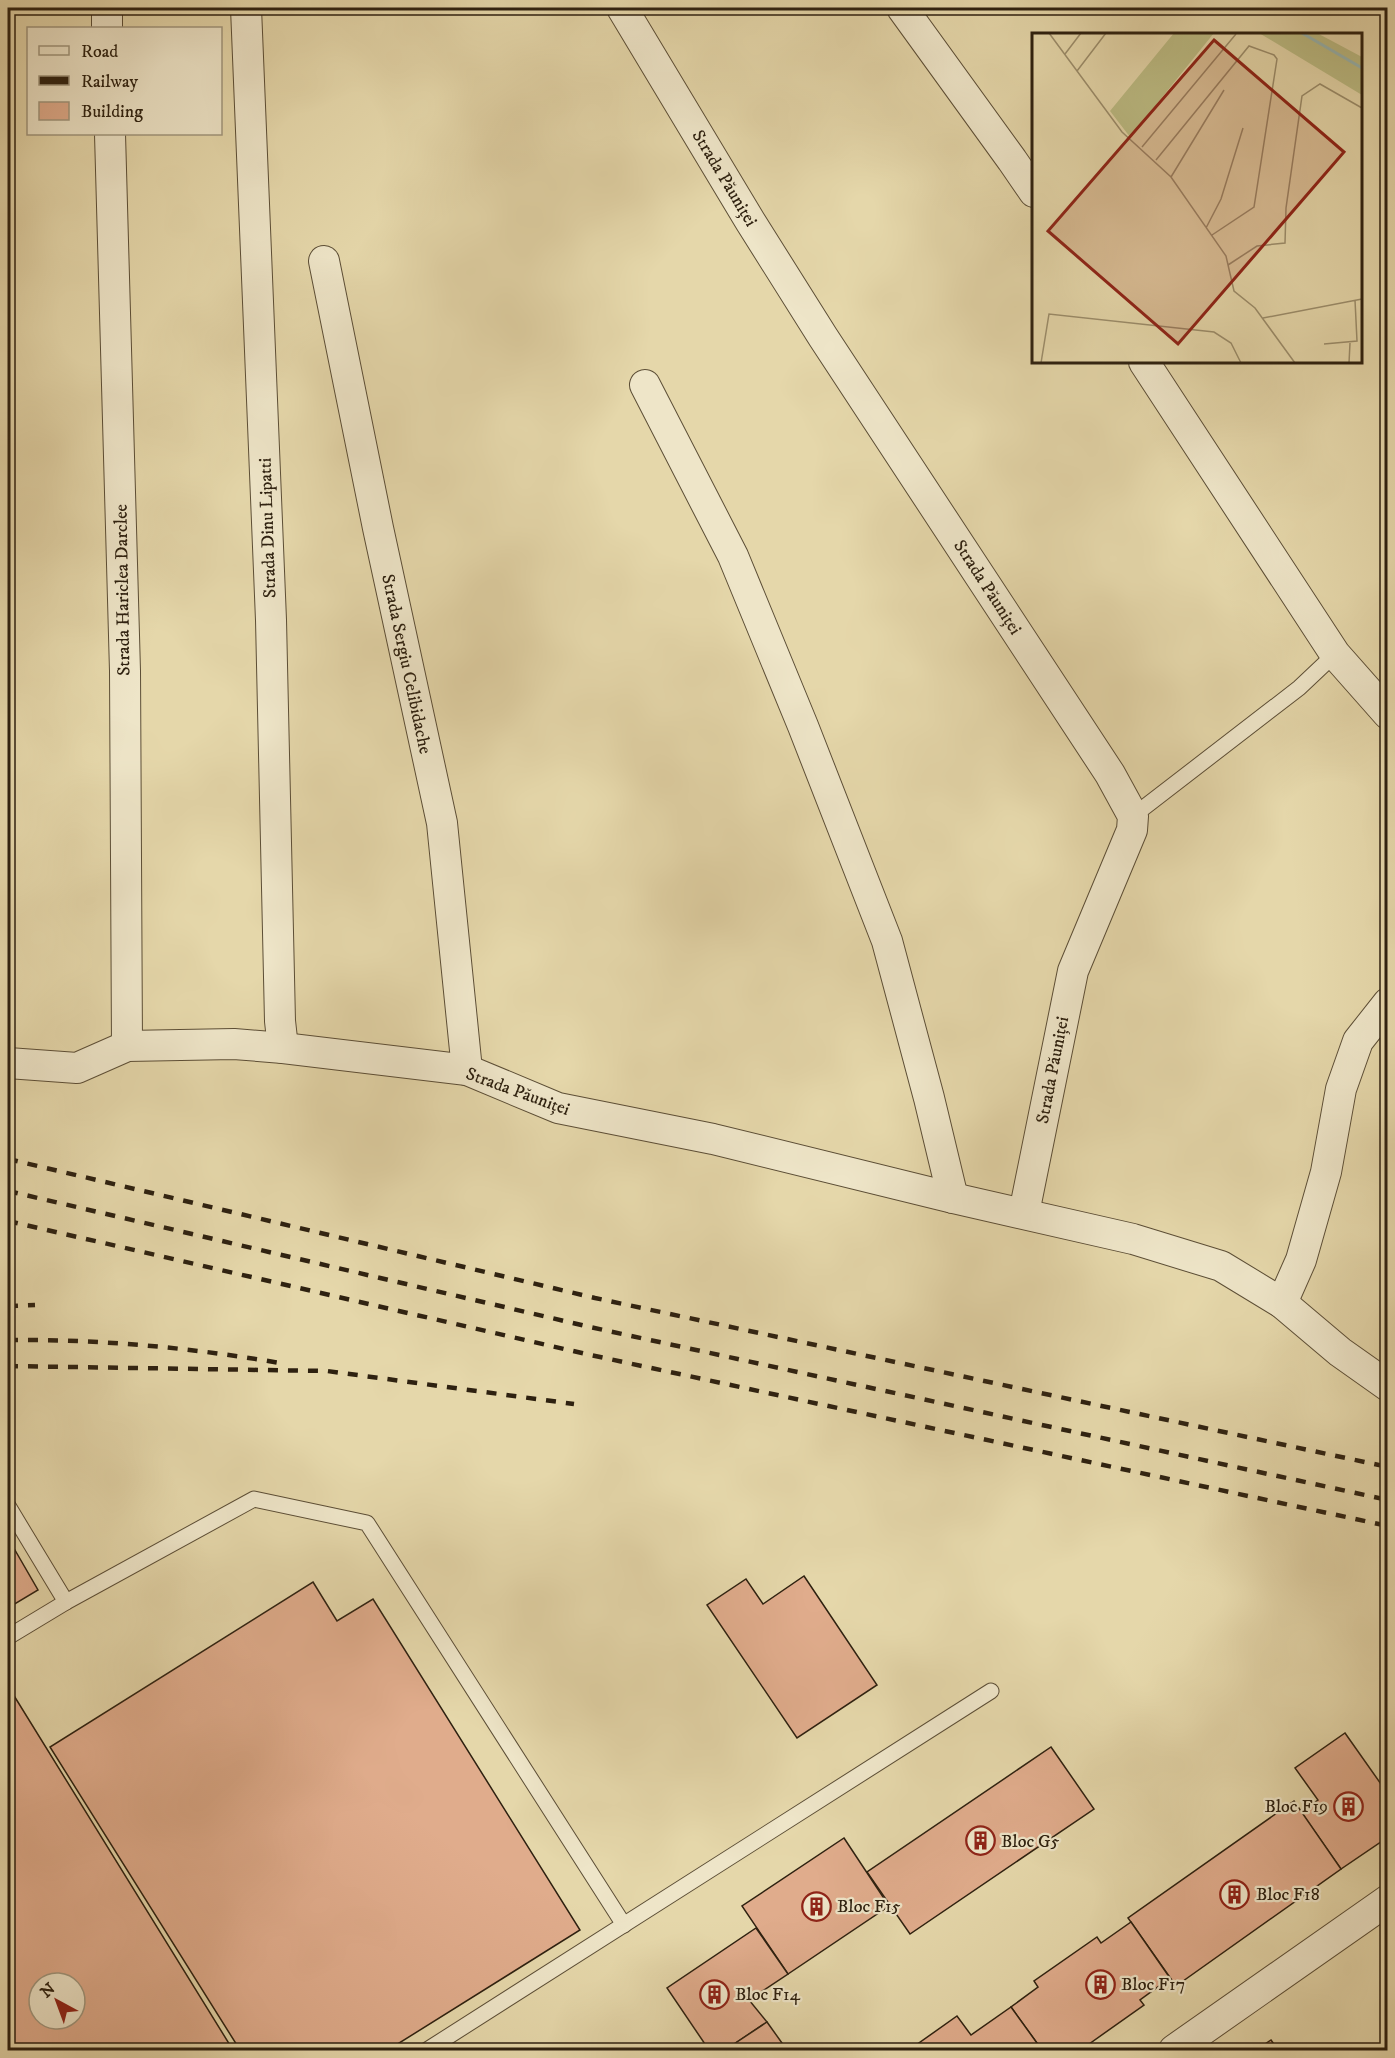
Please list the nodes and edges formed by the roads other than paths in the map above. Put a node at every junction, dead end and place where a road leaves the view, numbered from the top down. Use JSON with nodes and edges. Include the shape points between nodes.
{"nodes":[{"id":1,"x":107,"y":8,"type":"edge"},
{"id":2,"x":246,"y":8,"type":"edge"},
{"id":3,"x":621,"y":8,"type":"edge"},
{"id":4,"x":902,"y":8,"type":"edge"},
{"id":5,"x":107,"y":27,"type":"edge"},
{"id":6,"x":110,"y":135,"type":"edge"},
{"id":7,"x":1032,"y":189,"type":"edge"},
{"id":8,"x":324,"y":261,"type":"dead end"},
{"id":9,"x":1145,"y":363,"type":"edge"},
{"id":10,"x":645,"y":385,"type":"dead end"},
{"id":11,"x":1335,"y":654,"type":"junction"},
{"id":12,"x":1388,"y":714,"type":"edge"},
{"id":13,"x":1133,"y":816,"type":"junction"},
{"id":14,"x":1388,"y":1003,"type":"edge"},
{"id":15,"x":127,"y":1046,"type":"junction"},
{"id":16,"x":283,"y":1048,"type":"junction"},
{"id":17,"x":8,"y":1063,"type":"edge"},
{"id":18,"x":467,"y":1070,"type":"junction"},
{"id":19,"x":953,"y":1198,"type":"junction"},
{"id":20,"x":1024,"y":1213,"type":"junction"},
{"id":21,"x":1282,"y":1304,"type":"junction"},
{"id":22,"x":1388,"y":1386,"type":"edge"},
{"id":23,"x":8,"y":1506,"type":"edge"},
{"id":24,"x":66,"y":1602,"type":"junction"},
{"id":25,"x":8,"y":1637,"type":"edge"},
{"id":26,"x":991,"y":1691,"type":"dead end"},
{"id":27,"x":1388,"y":1900,"type":"edge"},
{"id":28,"x":624,"y":1925,"type":"junction"},
{"id":29,"x":427,"y":2050,"type":"edge"},
{"id":30,"x":1174,"y":2050,"type":"edge"}],
"edges":[{"from":1,"to":5,"type":"street"},
{"from":2,"to":16,"type":"street","name":"Strada Dinu Lipatti","via":[[271,620]]},
{"from":3,"to":13,"type":"street","name":"Strada Păuniței","via":[[762,241],[1110,774]]},
{"from":4,"to":7,"type":"street"},
{"from":6,"to":15,"type":"street","name":"Strada Hariclea Darclee","via":[[125,671]]},
{"from":8,"to":18,"type":"street","name":"Strada Sergiu Celibidache","via":[[442,823]]},
{"from":9,"to":11,"type":"street"},
{"from":10,"to":19,"type":"street","via":[[733,556],[887,941]]},
{"from":11,"to":12,"type":"street"},
{"from":11,"to":13,"type":"lane","via":[[1299,688]]},
{"from":13,"to":20,"type":"street","name":"Strada Păuniței","via":[[1132,831],[1073,971]]},
{"from":14,"to":21,"type":"street","via":[[1358,1041],[1344,1079],[1323,1183],[1301,1260]]},
{"from":15,"to":16,"type":"street","name":"Strada Păuniței","via":[[234,1044]]},
{"from":15,"to":17,"type":"street","name":"Strada Păuniței","via":[[77,1068]]},
{"from":16,"to":18,"type":"street","name":"Strada Păuniței"},
{"from":18,"to":19,"type":"street","name":"Strada Păuniței","via":[[558,1108],[713,1139]]},
{"from":19,"to":20,"type":"street","name":"Strada Păuniței"},
{"from":20,"to":21,"type":"street","name":"Strada Păuniței","via":[[1133,1239],[1221,1266]]},
{"from":21,"to":22,"type":"street","name":"Strada Păuniței"},
{"from":23,"to":24,"type":"lane"},
{"from":24,"to":25,"type":"lane"},
{"from":24,"to":28,"type":"lane","via":[[254,1499],[367,1523]]},
{"from":26,"to":28,"type":"lane"},
{"from":27,"to":30,"type":"street"},
{"from":28,"to":29,"type":"lane"}]}
